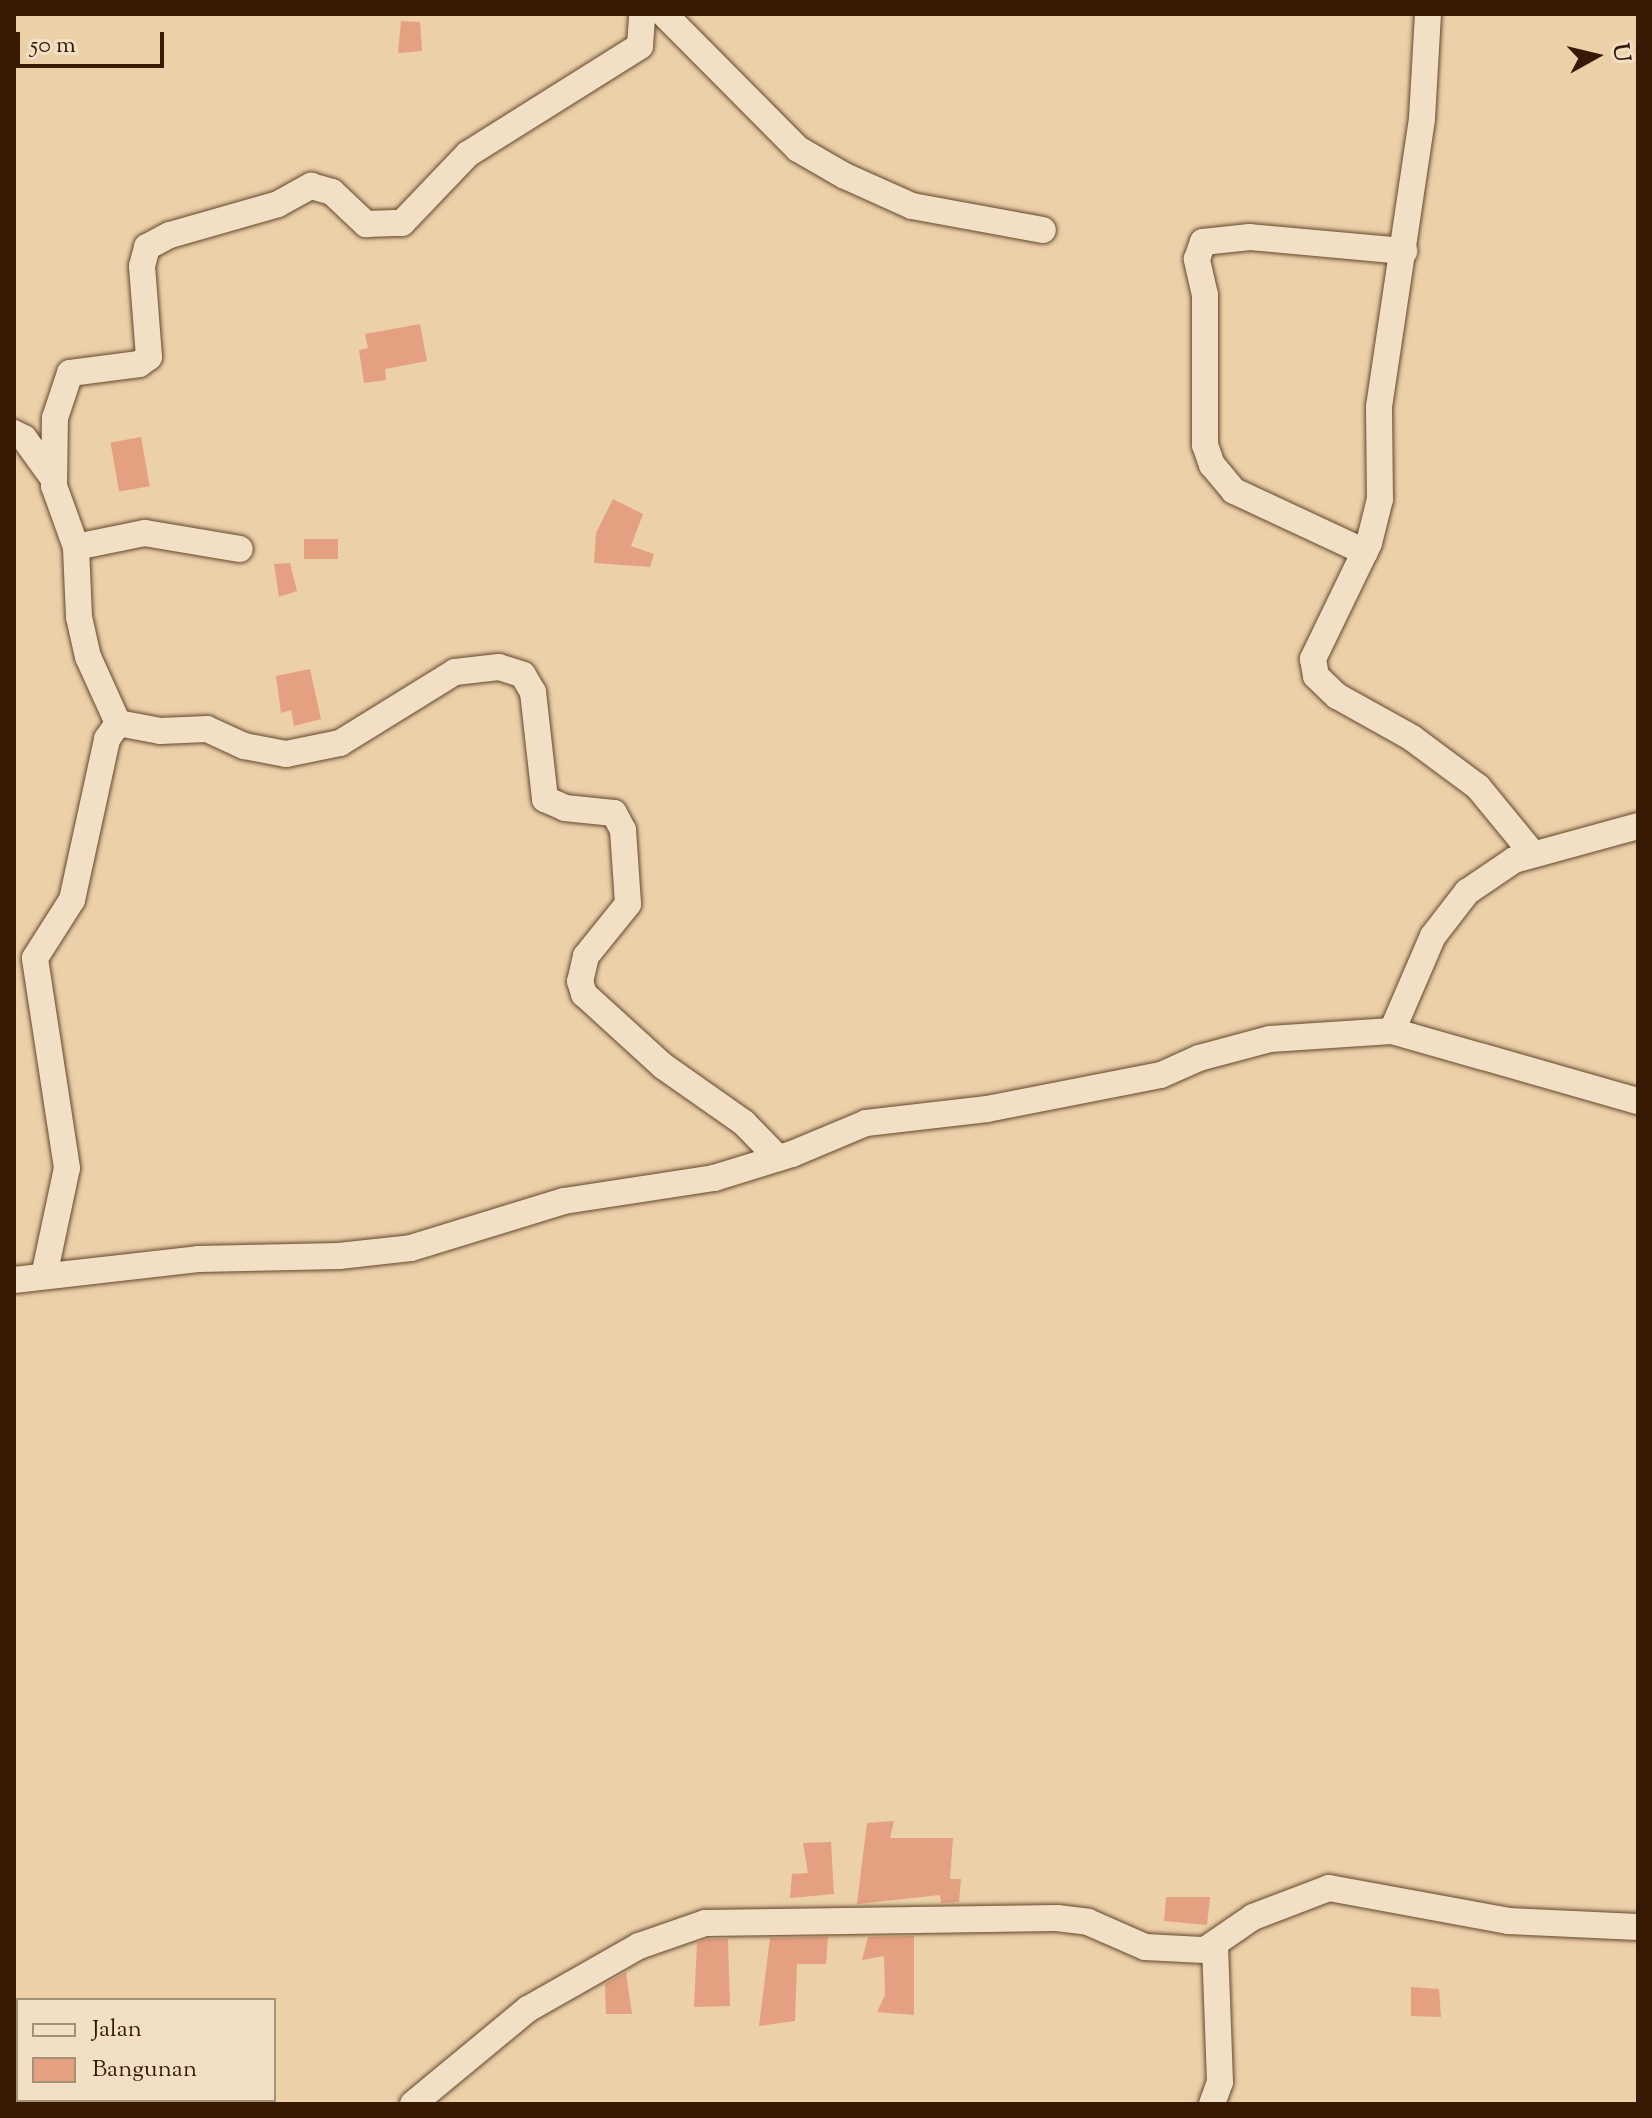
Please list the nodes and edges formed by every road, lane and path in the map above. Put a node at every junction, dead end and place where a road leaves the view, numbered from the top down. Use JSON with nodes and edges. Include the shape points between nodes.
{"nodes":[{"id":1,"x":642,"y":14,"type":"edge"},
{"id":2,"x":664,"y":14,"type":"edge"},
{"id":3,"x":1428,"y":14,"type":"edge"},
{"id":4,"x":1043,"y":230,"type":"dead end"},
{"id":5,"x":1404,"y":251,"type":"junction"},
{"id":6,"x":14,"y":433,"type":"edge"},
{"id":7,"x":53,"y":478,"type":"junction"},
{"id":8,"x":76,"y":547,"type":"junction"},
{"id":9,"x":240,"y":549,"type":"dead end"},
{"id":10,"x":1365,"y":552,"type":"junction"},
{"id":11,"x":118,"y":723,"type":"junction"},
{"id":12,"x":1638,"y":826,"type":"edge"},
{"id":13,"x":1533,"y":854,"type":"junction"},
{"id":14,"x":1392,"y":1031,"type":"junction"},
{"id":15,"x":1638,"y":1101,"type":"edge"},
{"id":16,"x":778,"y":1158,"type":"junction"},
{"id":17,"x":44,"y":1276,"type":"junction"},
{"id":18,"x":14,"y":1280,"type":"edge"},
{"id":19,"x":1638,"y":1927,"type":"edge"},
{"id":20,"x":1215,"y":1945,"type":"junction"},
{"id":21,"x":413,"y":2104,"type":"edge"},
{"id":22,"x":1212,"y":2104,"type":"edge"}],
"edges":[{"from":1,"to":7,"type":"street","via":[[640,46],[480,144],[402,223],[366,224],[332,192],[311,186],[278,204],[156,239],[147,247],[142,266],[149,357],[139,364],[78,371],[65,378],[55,418]]},
{"from":2,"to":4,"type":"street","via":[[798,149],[845,176],[912,206]]},
{"from":3,"to":5,"type":"street","via":[[1422,119]]},
{"from":5,"to":10,"type":"street","via":[[1379,408],[1380,499]]},
{"from":5,"to":10,"type":"street","via":[[1250,237],[1203,242],[1197,259],[1205,295],[1205,445],[1212,465],[1234,491]]},
{"from":6,"to":7,"type":"street","via":[[24,438]]},
{"from":7,"to":8,"type":"street"},
{"from":8,"to":9,"type":"street","via":[[145,533]]},
{"from":8,"to":11,"type":"street","via":[[79,617],[88,657]]},
{"from":10,"to":13,"type":"street","via":[[1316,652],[1316,676],[1337,696],[1412,738],[1478,787]]},
{"from":11,"to":16,"type":"street","via":[[160,731],[207,729],[244,746],[286,754],[340,743],[455,672],[499,667],[523,675],[533,692],[545,799],[565,808],[614,813],[623,830],[628,904],[586,956],[580,981],[584,994],[663,1066],[744,1123]]},
{"from":11,"to":17,"type":"street","via":[[107,739],[72,900],[35,958],[67,1168]]},
{"from":12,"to":13,"type":"street"},
{"from":13,"to":14,"type":"street","via":[[1514,860],[1467,892],[1433,936]]},
{"from":14,"to":15,"type":"street"},
{"from":14,"to":16,"type":"street","via":[[1270,1039],[1199,1058],[1161,1075],[987,1109],[866,1123]]},
{"from":16,"to":17,"type":"street","via":[[714,1178],[564,1201],[411,1248],[339,1256],[198,1259]]},
{"from":17,"to":18,"type":"street"},
{"from":19,"to":20,"type":"street","via":[[1508,1921],[1329,1888],[1253,1917]]},
{"from":20,"to":21,"type":"street","via":[[1176,1951],[1145,1947],[1088,1922],[1057,1918],[705,1923],[639,1946],[528,2009]]},
{"from":20,"to":22,"type":"street","via":[[1220,2082]]}]}
